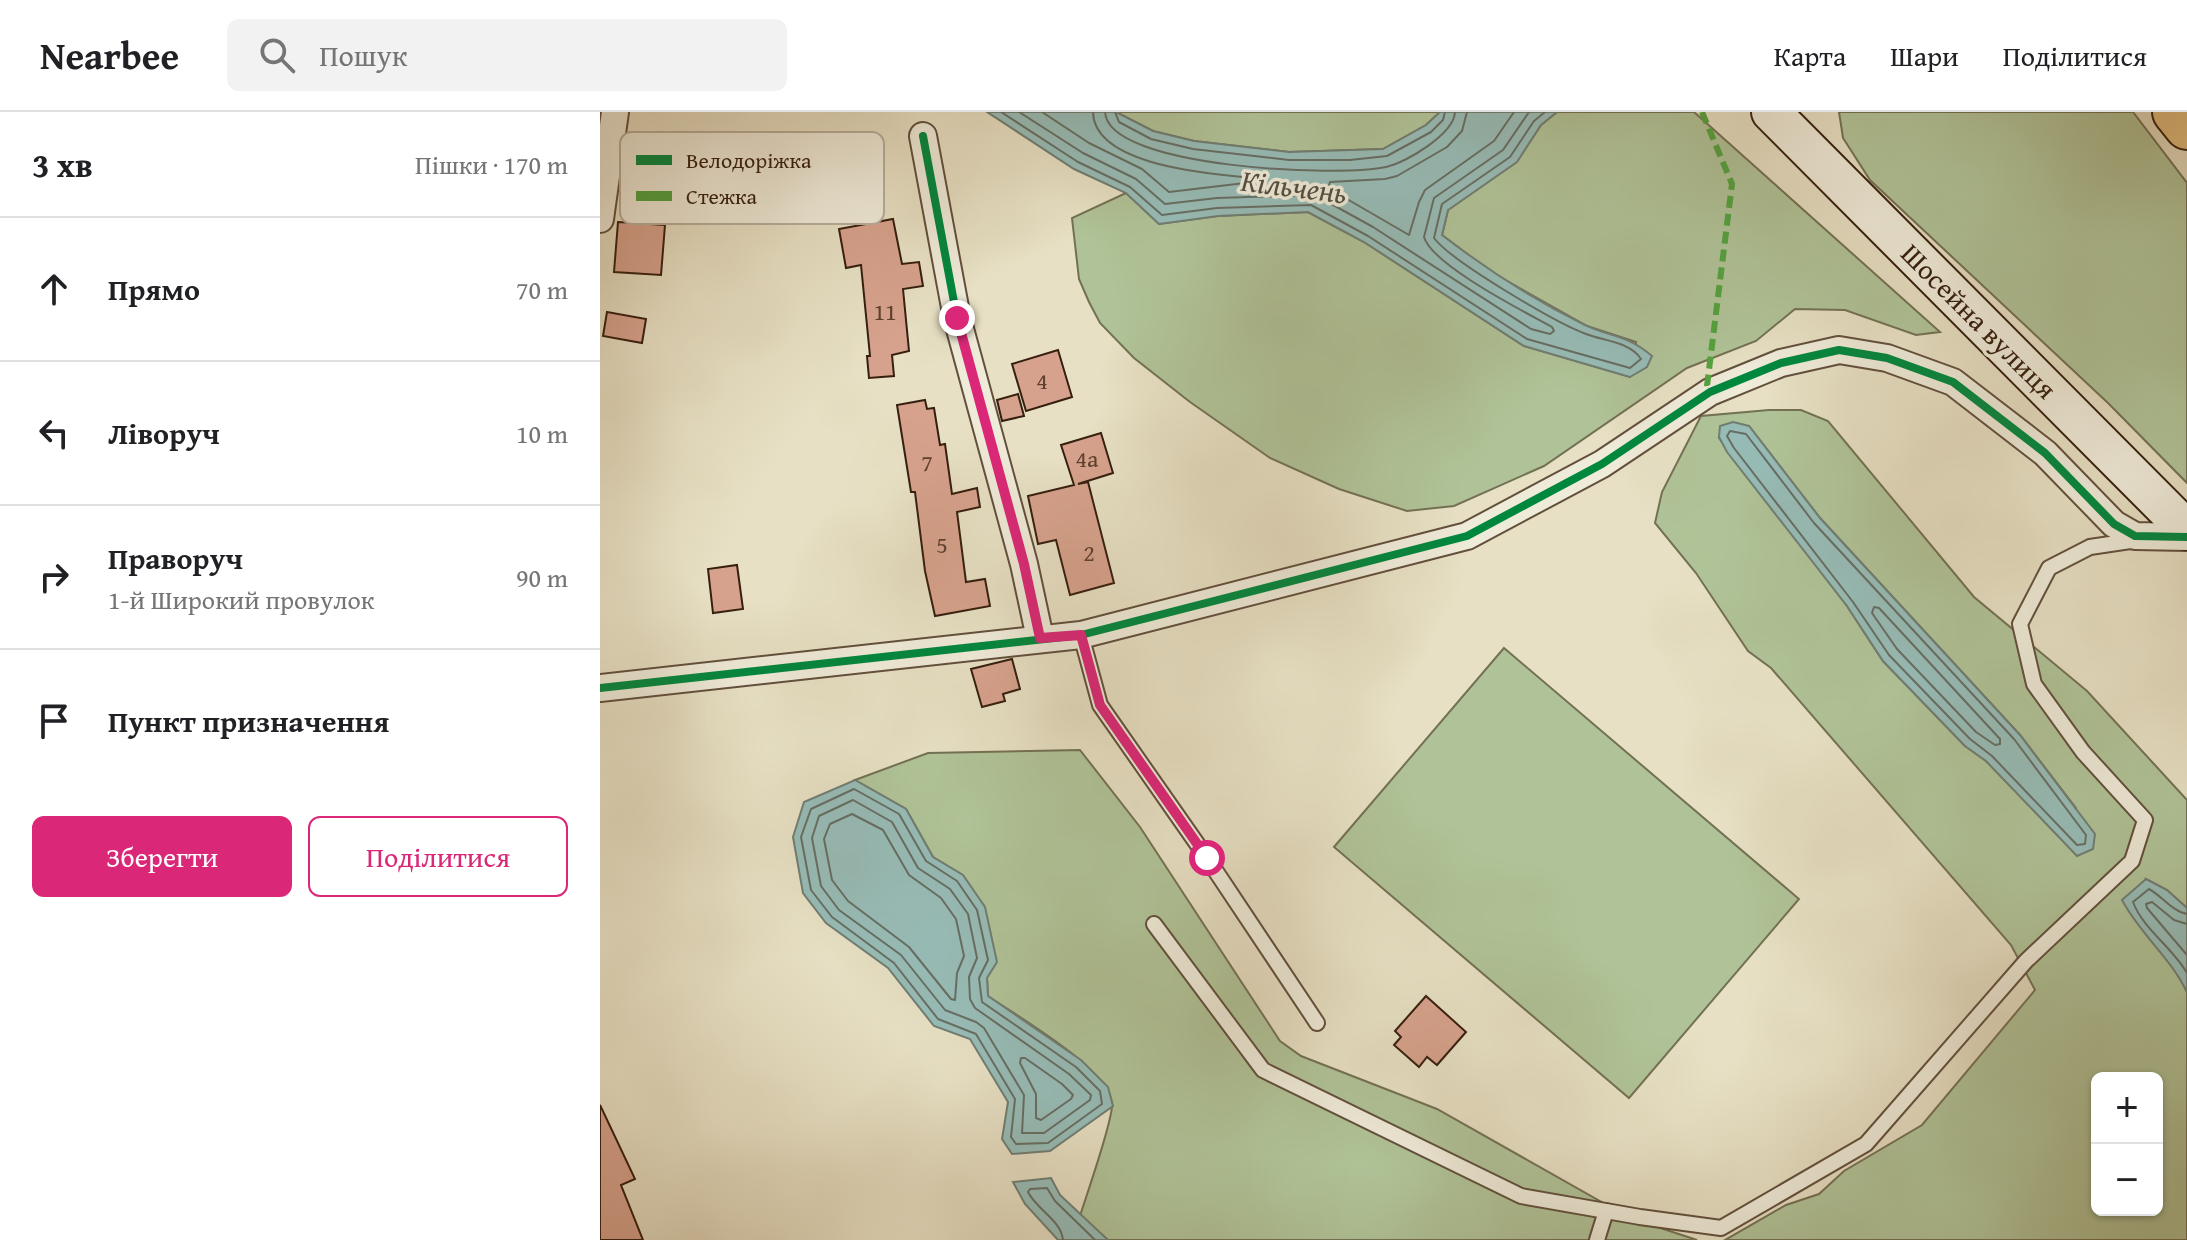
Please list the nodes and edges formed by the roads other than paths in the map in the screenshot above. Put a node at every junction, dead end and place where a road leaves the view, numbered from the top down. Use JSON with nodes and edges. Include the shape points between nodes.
{"nodes":[{"id":1,"x":615,"y":112,"type":"edge"},
{"id":2,"x":1771,"y":112,"type":"edge"},
{"id":3,"x":2175,"y":112,"type":"edge"},
{"id":4,"x":2187,"y":127,"type":"edge"},
{"id":5,"x":923,"y":136,"type":"dead end"},
{"id":6,"x":600,"y":219,"type":"edge"},
{"id":7,"x":2170,"y":534,"type":"edge"},
{"id":8,"x":2187,"y":537,"type":"edge"},
{"id":9,"x":1081,"y":635,"type":"junction"},
{"id":10,"x":1040,"y":638,"type":"junction"},
{"id":11,"x":600,"y":688,"type":"edge"},
{"id":12,"x":1154,"y":924,"type":"dead end"},
{"id":13,"x":1317,"y":1023,"type":"dead end"},
{"id":14,"x":1606,"y":1211,"type":"junction"},
{"id":15,"x":1597,"y":1240,"type":"edge"}],
"edges":[{"from":1,"to":6,"type":"street"},
{"from":2,"to":7,"type":"main road","name":"Шосейна вулиця"},
{"from":3,"to":4,"type":"highway"},
{"from":5,"to":10,"type":"street","via":[[957,318]]},
{"from":7,"to":8,"type":"street"},
{"from":7,"to":9,"type":"street","via":[[2135,536],[2114,524],[2045,453],[1953,382],[1887,358],[1839,350],[1781,363],[1710,392],[1602,464],[1467,536]]},
{"from":7,"to":14,"type":"lane","via":[[2090,547],[2049,568],[2020,624],[2034,684],[2083,752],[2145,820],[2132,861],[2026,961],[1866,1144],[1721,1228]]},
{"from":9,"to":10,"type":"street"},
{"from":9,"to":13,"type":"lane","via":[[1100,705]]},
{"from":10,"to":11,"type":"street"},
{"from":12,"to":14,"type":"lane","via":[[1263,1070],[1521,1196]]},
{"from":14,"to":15,"type":"lane"}]}
